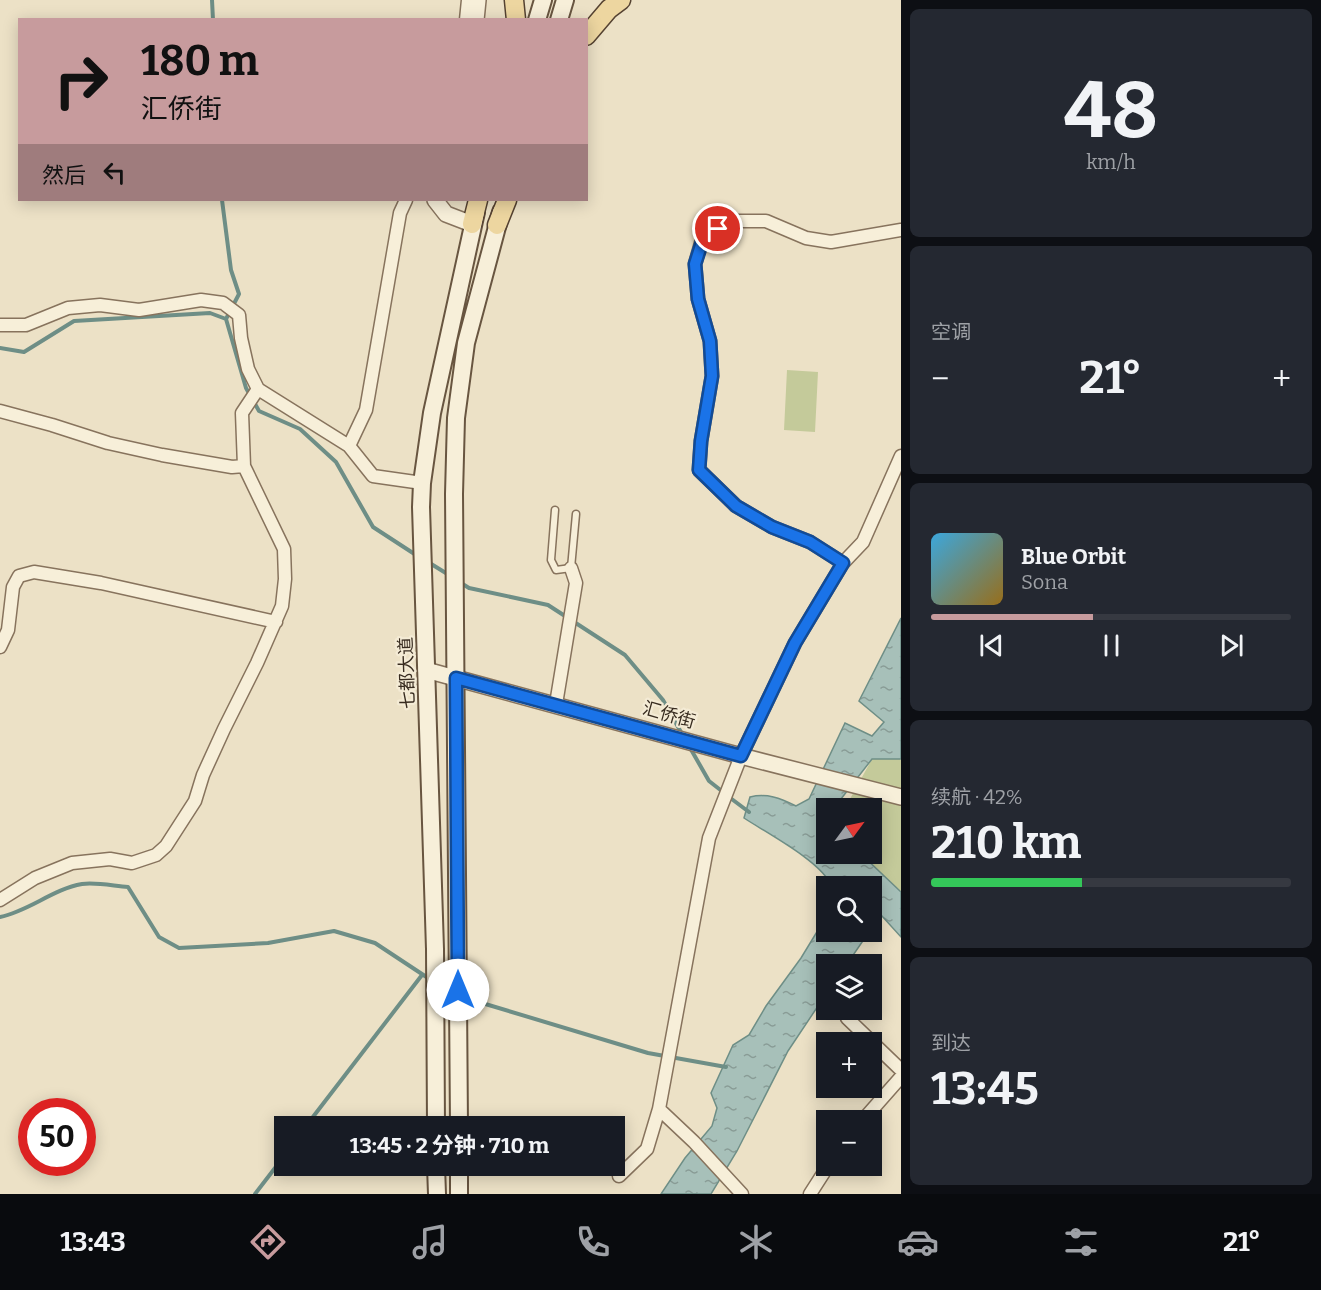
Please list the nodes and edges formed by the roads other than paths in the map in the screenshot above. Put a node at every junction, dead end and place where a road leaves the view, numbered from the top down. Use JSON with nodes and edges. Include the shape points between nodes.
{"nodes":[{"id":1,"x":468,"y":0,"type":"edge"},
{"id":2,"x":478,"y":0,"type":"edge"},
{"id":3,"x":514,"y":0,"type":"edge"},
{"id":4,"x":543,"y":0,"type":"edge"},
{"id":5,"x":565,"y":0,"type":"edge"},
{"id":6,"x":621,"y":0,"type":"edge"},
{"id":7,"x":466,"y":18,"type":"edge"},
{"id":8,"x":477,"y":18,"type":"edge"},
{"id":9,"x":516,"y":18,"type":"edge"},
{"id":10,"x":538,"y":18,"type":"edge"},
{"id":11,"x":560,"y":18,"type":"edge"},
{"id":12,"x":588,"y":34,"type":"edge"},
{"id":13,"x":406,"y":201,"type":"edge"},
{"id":14,"x":436,"y":201,"type":"edge"},
{"id":15,"x":479,"y":201,"type":"edge"},
{"id":16,"x":506,"y":201,"type":"edge"},
{"id":17,"x":472,"y":224,"type":"junction"},
{"id":18,"x":497,"y":225,"type":"joint"},
{"id":19,"x":901,"y":230,"type":"edge"},
{"id":20,"x":0,"y":325,"type":"edge"},
{"id":21,"x":257,"y":391,"type":"junction"},
{"id":22,"x":0,"y":411,"type":"edge"},
{"id":23,"x":349,"y":446,"type":"junction"},
{"id":24,"x":901,"y":456,"type":"edge"},
{"id":25,"x":244,"y":466,"type":"junction"},
{"id":26,"x":422,"y":483,"type":"junction"},
{"id":27,"x":555,"y":510,"type":"dead end"},
{"id":28,"x":576,"y":513,"type":"dead end"},
{"id":29,"x":843,"y":563,"type":"junction"},
{"id":30,"x":571,"y":568,"type":"junction"},
{"id":31,"x":276,"y":622,"type":"junction"},
{"id":32,"x":0,"y":647,"type":"edge"},
{"id":33,"x":426,"y":670,"type":"junction"},
{"id":34,"x":456,"y":678,"type":"junction"},
{"id":35,"x":556,"y":704,"type":"junction"},
{"id":36,"x":741,"y":756,"type":"junction"},
{"id":37,"x":901,"y":797,"type":"edge"},
{"id":38,"x":0,"y":900,"type":"edge"},
{"id":39,"x":849,"y":1020,"type":"edge"},
{"id":40,"x":901,"y":1070,"type":"edge"},
{"id":41,"x":901,"y":1077,"type":"edge"},
{"id":42,"x":659,"y":1109,"type":"junction"},
{"id":43,"x":872,"y":1110,"type":"edge"},
{"id":44,"x":436,"y":1116,"type":"edge"},
{"id":45,"x":459,"y":1116,"type":"edge"},
{"id":46,"x":625,"y":1170,"type":"edge"},
{"id":47,"x":436,"y":1176,"type":"edge"},
{"id":48,"x":459,"y":1176,"type":"edge"},
{"id":49,"x":822,"y":1176,"type":"edge"},
{"id":50,"x":437,"y":1194,"type":"edge"},
{"id":51,"x":459,"y":1194,"type":"edge"},
{"id":52,"x":742,"y":1194,"type":"edge"},
{"id":53,"x":810,"y":1194,"type":"edge"}],
"edges":[{"from":1,"to":7,"type":"street"},
{"from":2,"to":8,"type":"street"},
{"from":3,"to":9,"type":"main road"},
{"from":4,"to":10,"type":"main road"},
{"from":5,"to":11,"type":"main road"},
{"from":6,"to":12,"type":"main road"},
{"from":13,"to":23,"type":"street","via":[[400,213],[366,410]]},
{"from":14,"to":17,"type":"street","via":[[446,214]]},
{"from":15,"to":17,"type":"main road"},
{"from":16,"to":18,"type":"main road"},
{"from":17,"to":26,"type":"main road","name":"七都大道","via":[[432,413]]},
{"from":18,"to":34,"type":"main road","via":[[466,343],[456,418]]},
{"from":19,"to":29,"type":"street","via":[[831,242],[806,238],[766,220],[732,221],[704,236],[695,264],[698,299],[710,341],[712,376],[699,470],[736,506],[772,527],[810,542]]},
{"from":20,"to":21,"type":"street","via":[[26,325],[68,308],[100,305],[139,310],[201,300],[223,303],[239,315],[248,369]]},
{"from":21,"to":23,"type":"street"},
{"from":21,"to":25,"type":"street","via":[[242,413]]},
{"from":22,"to":25,"type":"street","via":[[108,443]]},
{"from":23,"to":26,"type":"street","via":[[373,476]]},
{"from":24,"to":29,"type":"street","via":[[862,542]]},
{"from":25,"to":31,"type":"street","via":[[285,549],[282,606]]},
{"from":26,"to":33,"type":"main road","name":"七都大道"},
{"from":27,"to":30,"type":"lane","via":[[551,560],[556,570]]},
{"from":28,"to":30,"type":"lane"},
{"from":29,"to":36,"type":"street","via":[[795,643]]},
{"from":30,"to":35,"type":"street","via":[[576,583]]},
{"from":31,"to":32,"type":"street","via":[[34,572],[19,576],[13,587],[8,630]]},
{"from":31,"to":38,"type":"street","via":[[219,738],[195,801],[166,846],[156,855],[132,862],[110,859],[72,863],[35,878]]},
{"from":33,"to":34,"type":"street","name":"汇侨街"},
{"from":33,"to":44,"type":"main road","name":"七都大道"},
{"from":34,"to":35,"type":"street","name":"汇侨街"},
{"from":34,"to":45,"type":"main road"},
{"from":35,"to":36,"type":"street","name":"汇侨街"},
{"from":36,"to":37,"type":"street","name":"汇侨街"},
{"from":36,"to":42,"type":"street","via":[[709,838]]},
{"from":39,"to":40,"type":"street"},
{"from":41,"to":43,"type":"street"},
{"from":42,"to":46,"type":"street","via":[[647,1149]]},
{"from":42,"to":52,"type":"street"},
{"from":47,"to":50,"type":"main road"},
{"from":48,"to":51,"type":"main road"},
{"from":49,"to":53,"type":"street"}]}
